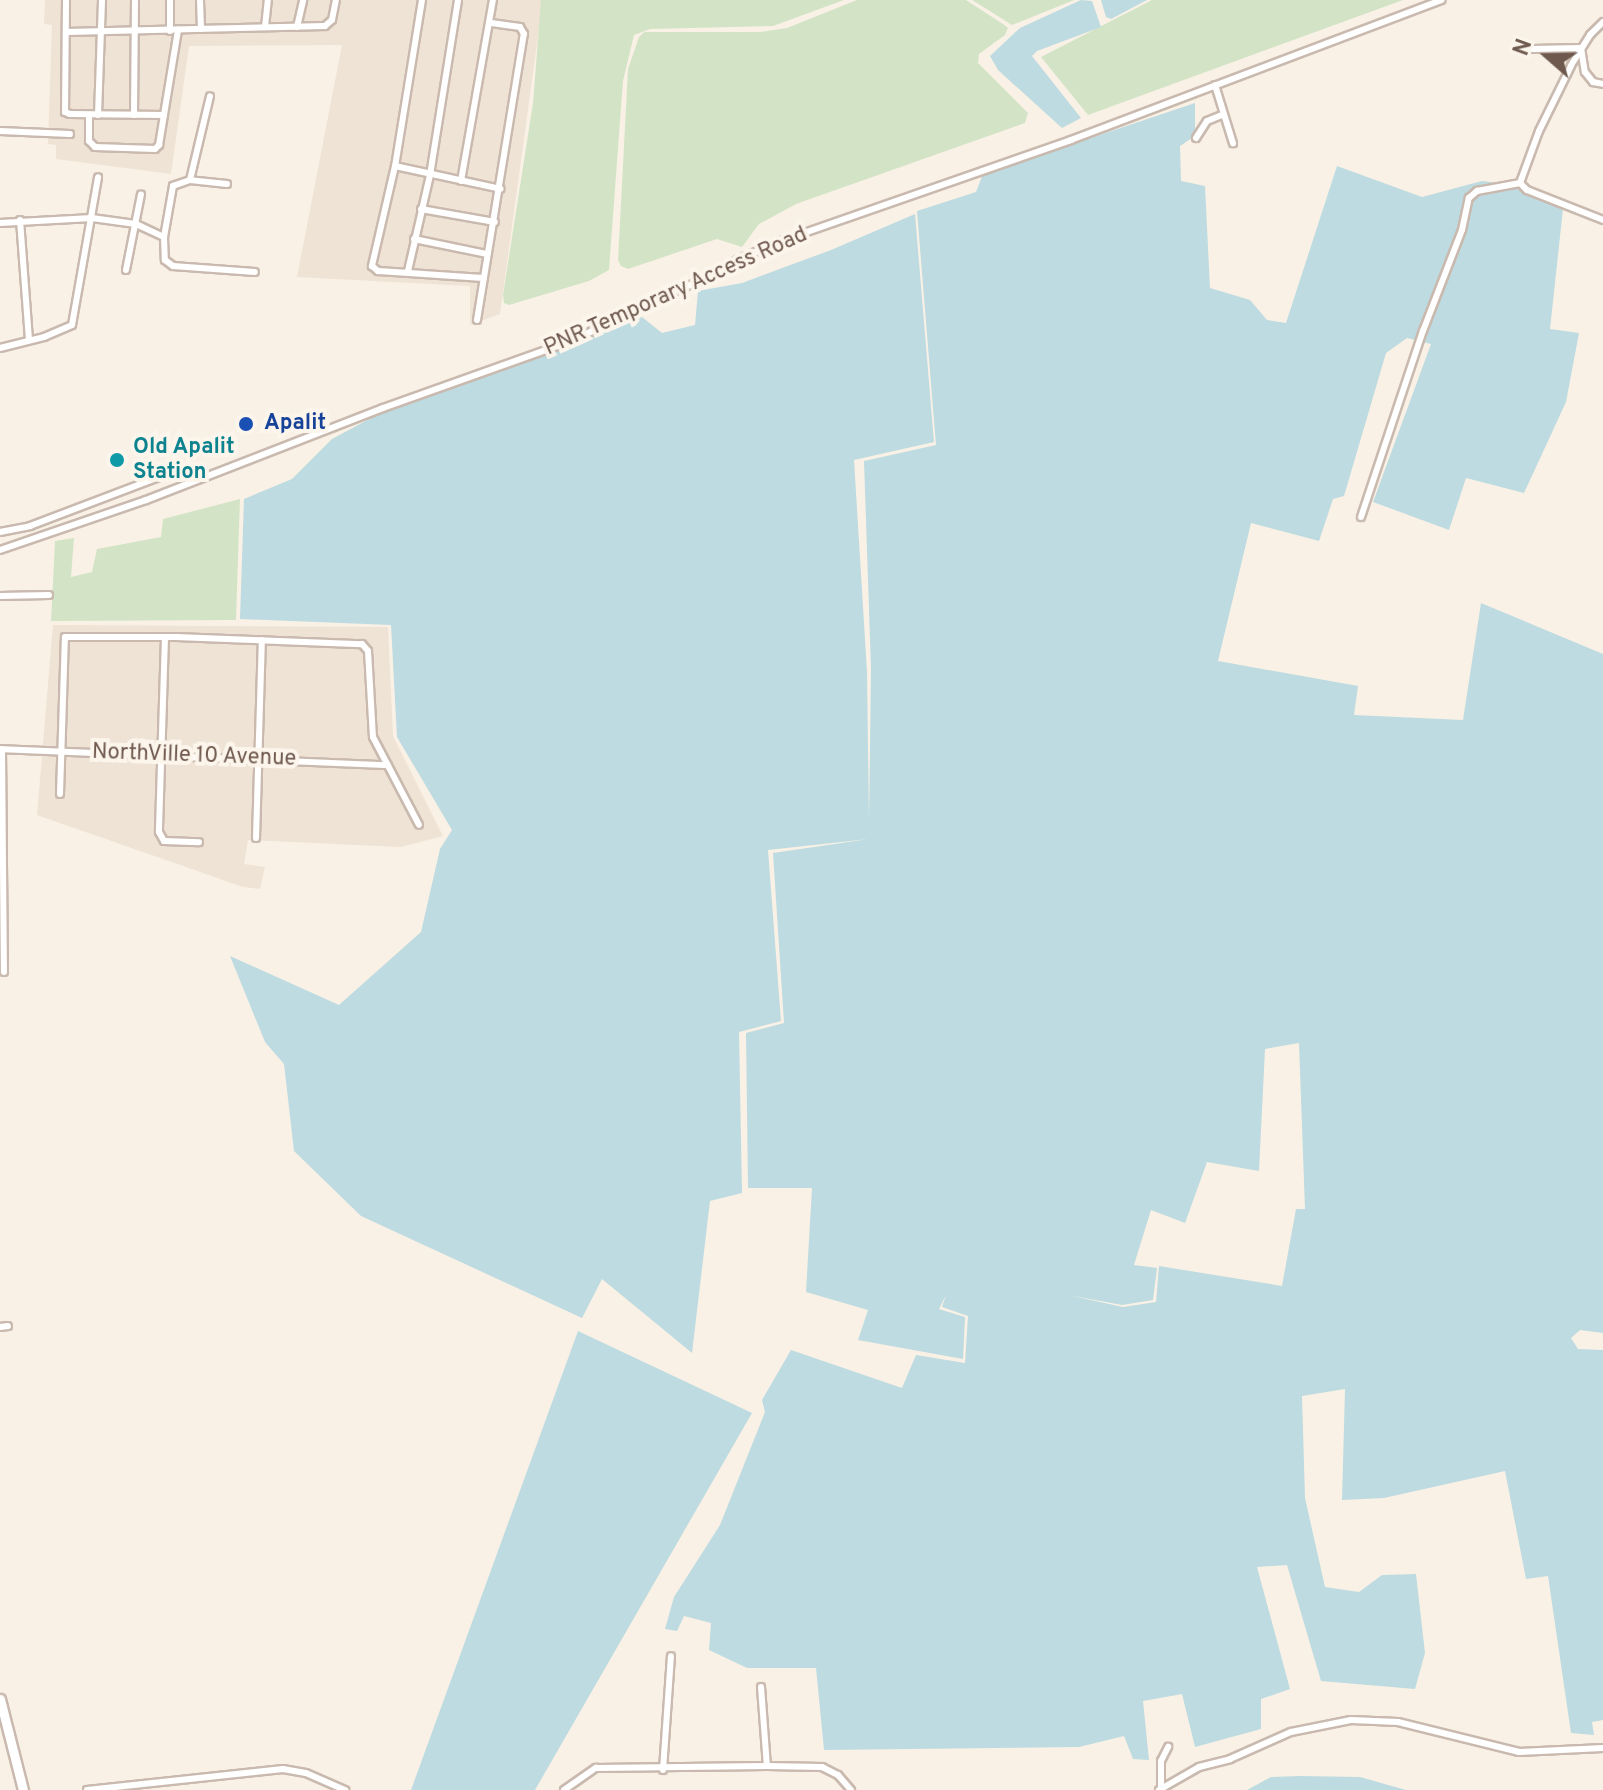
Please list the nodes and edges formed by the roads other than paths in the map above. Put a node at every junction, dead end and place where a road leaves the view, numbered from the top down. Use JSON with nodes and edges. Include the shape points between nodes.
{"nodes":[{"id":1,"x":66,"y":0,"type":"edge"},
{"id":2,"x":102,"y":0,"type":"edge"},
{"id":3,"x":135,"y":0,"type":"edge"},
{"id":4,"x":170,"y":0,"type":"edge"},
{"id":5,"x":200,"y":0,"type":"edge"},
{"id":6,"x":268,"y":0,"type":"edge"},
{"id":7,"x":303,"y":0,"type":"edge"},
{"id":8,"x":336,"y":0,"type":"edge"},
{"id":9,"x":422,"y":0,"type":"edge"},
{"id":10,"x":458,"y":0,"type":"edge"},
{"id":11,"x":493,"y":0,"type":"edge"},
{"id":12,"x":1441,"y":0,"type":"edge"},
{"id":13,"x":1603,"y":22,"type":"edge"},
{"id":14,"x":491,"y":23,"type":"junction"},
{"id":15,"x":265,"y":27,"type":"junction"},
{"id":16,"x":297,"y":27,"type":"junction"},
{"id":17,"x":201,"y":29,"type":"junction"},
{"id":18,"x":174,"y":30,"type":"junction"},
{"id":19,"x":135,"y":31,"type":"junction"},
{"id":20,"x":66,"y":32,"type":"junction"},
{"id":21,"x":102,"y":32,"type":"junction"},
{"id":22,"x":1581,"y":48,"type":"junction"},
{"id":23,"x":1532,"y":49,"type":"dead end"},
{"id":24,"x":1603,"y":84,"type":"edge"},
{"id":25,"x":1215,"y":85,"type":"junction"},
{"id":26,"x":210,"y":96,"type":"dead end"},
{"id":27,"x":1224,"y":114,"type":"junction"},
{"id":28,"x":89,"y":115,"type":"junction"},
{"id":29,"x":98,"y":115,"type":"junction"},
{"id":30,"x":134,"y":115,"type":"junction"},
{"id":31,"x":164,"y":115,"type":"junction"},
{"id":32,"x":0,"y":131,"type":"edge"},
{"id":33,"x":70,"y":134,"type":"dead end"},
{"id":34,"x":1196,"y":138,"type":"dead end"},
{"id":35,"x":1233,"y":143,"type":"dead end"},
{"id":36,"x":395,"y":166,"type":"junction"},
{"id":37,"x":430,"y":175,"type":"junction"},
{"id":38,"x":98,"y":177,"type":"dead end"},
{"id":39,"x":190,"y":180,"type":"junction"},
{"id":40,"x":461,"y":181,"type":"junction"},
{"id":41,"x":1520,"y":183,"type":"junction"},
{"id":42,"x":227,"y":184,"type":"dead end"},
{"id":43,"x":501,"y":189,"type":"junction"},
{"id":44,"x":141,"y":194,"type":"dead end"},
{"id":45,"x":421,"y":209,"type":"junction"},
{"id":46,"x":92,"y":218,"type":"junction"},
{"id":47,"x":20,"y":220,"type":"junction"},
{"id":48,"x":1603,"y":220,"type":"edge"},
{"id":49,"x":495,"y":222,"type":"junction"},
{"id":50,"x":0,"y":223,"type":"edge"},
{"id":51,"x":136,"y":224,"type":"junction"},
{"id":52,"x":164,"y":237,"type":"junction"},
{"id":53,"x":414,"y":239,"type":"junction"},
{"id":54,"x":487,"y":254,"type":"junction"},
{"id":55,"x":126,"y":270,"type":"dead end"},
{"id":56,"x":408,"y":271,"type":"junction"},
{"id":57,"x":255,"y":272,"type":"dead end"},
{"id":58,"x":484,"y":278,"type":"junction"},
{"id":59,"x":477,"y":320,"type":"dead end"},
{"id":60,"x":29,"y":340,"type":"junction"},
{"id":61,"x":0,"y":348,"type":"edge"},
{"id":62,"x":159,"y":477,"type":"dead end"},
{"id":63,"x":1361,"y":517,"type":"dead end"},
{"id":64,"x":0,"y":532,"type":"edge"},
{"id":65,"x":0,"y":550,"type":"edge"},
{"id":66,"x":49,"y":595,"type":"dead end"},
{"id":67,"x":0,"y":596,"type":"edge"},
{"id":68,"x":165,"y":637,"type":"junction"},
{"id":69,"x":262,"y":640,"type":"junction"},
{"id":70,"x":1,"y":749,"type":"edge"},
{"id":71,"x":61,"y":750,"type":"junction"},
{"id":72,"x":163,"y":754,"type":"junction"},
{"id":73,"x":259,"y":758,"type":"junction"},
{"id":74,"x":388,"y":765,"type":"junction"},
{"id":75,"x":60,"y":794,"type":"dead end"},
{"id":76,"x":419,"y":825,"type":"dead end"},
{"id":77,"x":256,"y":838,"type":"dead end"},
{"id":78,"x":199,"y":842,"type":"dead end"},
{"id":79,"x":1,"y":918,"type":"edge"},
{"id":80,"x":4,"y":972,"type":"dead end"},
{"id":81,"x":671,"y":1656,"type":"dead end"},
{"id":82,"x":761,"y":1687,"type":"dead end"},
{"id":83,"x":0,"y":1699,"type":"edge"},
{"id":84,"x":1168,"y":1747,"type":"dead end"},
{"id":85,"x":1603,"y":1748,"type":"edge"},
{"id":86,"x":767,"y":1766,"type":"junction"},
{"id":87,"x":663,"y":1770,"type":"junction"},
{"id":88,"x":150,"y":1786,"type":"edge"},
{"id":89,"x":1160,"y":1789,"type":"edge"},
{"id":90,"x":23,"y":1790,"type":"edge"},
{"id":91,"x":87,"y":1790,"type":"edge"},
{"id":92,"x":345,"y":1790,"type":"edge"},
{"id":93,"x":564,"y":1790,"type":"edge"},
{"id":94,"x":851,"y":1790,"type":"edge"}],
"edges":[{"from":1,"to":20,"type":"street"},
{"from":2,"to":21,"type":"street"},
{"from":3,"to":19,"type":"street"},
{"from":4,"to":18,"type":"street"},
{"from":5,"to":17,"type":"street"},
{"from":6,"to":15,"type":"street"},
{"from":7,"to":16,"type":"street"},
{"from":8,"to":16,"type":"street","via":[[329,25]]},
{"from":9,"to":36,"type":"street"},
{"from":10,"to":37,"type":"street"},
{"from":11,"to":14,"type":"street"},
{"from":12,"to":25,"type":"street","name":"PNR Temporary Access Road"},
{"from":13,"to":22,"type":"street"},
{"from":14,"to":40,"type":"street"},
{"from":14,"to":43,"type":"street","via":[[520,27],[524,34]]},
{"from":15,"to":16,"type":"street"},
{"from":15,"to":17,"type":"street"},
{"from":17,"to":18,"type":"street"},
{"from":18,"to":19,"type":"street"},
{"from":18,"to":31,"type":"street"},
{"from":19,"to":21,"type":"street"},
{"from":19,"to":30,"type":"street"},
{"from":20,"to":21,"type":"street"},
{"from":20,"to":28,"type":"street","via":[[64,106],[70,114]]},
{"from":21,"to":29,"type":"street"},
{"from":22,"to":23,"type":"street"},
{"from":22,"to":24,"type":"street","via":[[1585,72]]},
{"from":22,"to":41,"type":"street","via":[[1539,131]]},
{"from":25,"to":27,"type":"street"},
{"from":25,"to":65,"type":"street","name":"PNR Temporary Access Road","via":[[781,241],[577,339]]},
{"from":26,"to":39,"type":"street"},
{"from":27,"to":34,"type":"street","via":[[1207,121]]},
{"from":27,"to":35,"type":"street"},
{"from":28,"to":29,"type":"street"},
{"from":28,"to":31,"type":"street","via":[[89,141],[95,147],[147,150],[159,145]]},
{"from":29,"to":30,"type":"street"},
{"from":30,"to":31,"type":"street"},
{"from":32,"to":33,"type":"street"},
{"from":36,"to":37,"type":"street"},
{"from":36,"to":56,"type":"street","via":[[372,266],[378,271]]},
{"from":37,"to":40,"type":"street"},
{"from":37,"to":45,"type":"street"},
{"from":38,"to":46,"type":"street"},
{"from":39,"to":42,"type":"street"},
{"from":39,"to":52,"type":"street","via":[[179,181],[170,192]]},
{"from":40,"to":43,"type":"street"},
{"from":41,"to":48,"type":"street"},
{"from":41,"to":63,"type":"street","via":[[1477,191],[1469,198]]},
{"from":43,"to":49,"type":"street"},
{"from":44,"to":51,"type":"street"},
{"from":45,"to":49,"type":"street"},
{"from":45,"to":53,"type":"street"},
{"from":46,"to":47,"type":"street"},
{"from":46,"to":51,"type":"street"},
{"from":46,"to":60,"type":"street","via":[[72,325]]},
{"from":47,"to":50,"type":"street"},
{"from":47,"to":60,"type":"street"},
{"from":49,"to":54,"type":"street"},
{"from":51,"to":52,"type":"street"},
{"from":51,"to":55,"type":"street"},
{"from":52,"to":57,"type":"street","via":[[168,265]]},
{"from":53,"to":54,"type":"street"},
{"from":53,"to":56,"type":"street"},
{"from":54,"to":58,"type":"street"},
{"from":56,"to":58,"type":"street"},
{"from":58,"to":59,"type":"street"},
{"from":60,"to":61,"type":"street"},
{"from":62,"to":64,"type":"street","via":[[30,526]]},
{"from":66,"to":67,"type":"street"},
{"from":68,"to":69,"type":"street"},
{"from":68,"to":71,"type":"street","via":[[65,637]]},
{"from":68,"to":72,"type":"street"},
{"from":69,"to":73,"type":"street"},
{"from":69,"to":74,"type":"street","via":[[367,646],[373,737]]},
{"from":70,"to":71,"type":"street","name":"NorthVille 10 Avenue"},
{"from":70,"to":79,"type":"street"},
{"from":71,"to":72,"type":"street","name":"NorthVille 10 Avenue"},
{"from":71,"to":75,"type":"street"},
{"from":72,"to":73,"type":"street","name":"NorthVille 10 Avenue"},
{"from":72,"to":78,"type":"street","via":[[161,839]]},
{"from":73,"to":74,"type":"street","name":"NorthVille 10 Avenue"},
{"from":73,"to":77,"type":"street"},
{"from":74,"to":76,"type":"street"},
{"from":79,"to":80,"type":"street"},
{"from":81,"to":87,"type":"street"},
{"from":82,"to":86,"type":"street"},
{"from":83,"to":90,"type":"main road"},
{"from":84,"to":89,"type":"street","via":[[1161,1761]]},
{"from":85,"to":89,"type":"street","via":[[1519,1752],[1398,1722],[1351,1720],[1291,1732],[1199,1767]]},
{"from":86,"to":87,"type":"street"},
{"from":86,"to":94,"type":"street","via":[[822,1767]]},
{"from":87,"to":93,"type":"street","via":[[596,1768]]},
{"from":88,"to":91,"type":"street"},
{"from":88,"to":92,"type":"street","via":[[283,1769]]}]}
